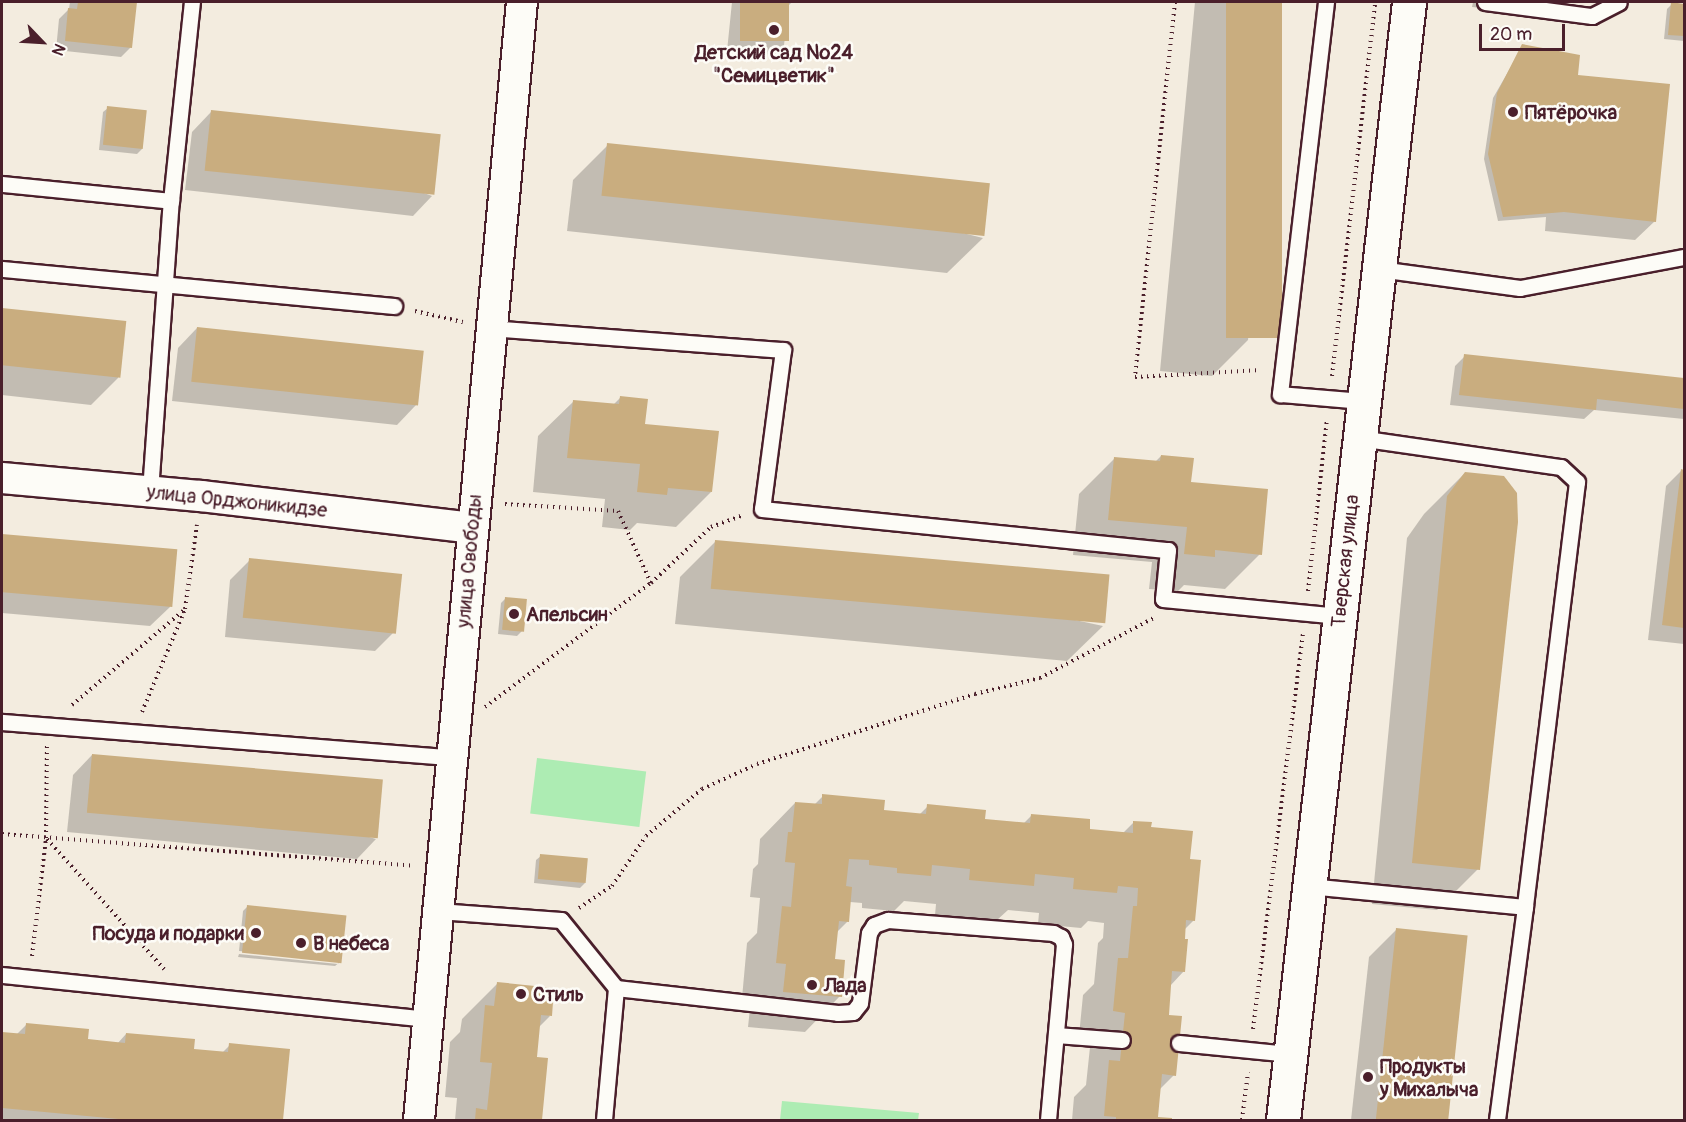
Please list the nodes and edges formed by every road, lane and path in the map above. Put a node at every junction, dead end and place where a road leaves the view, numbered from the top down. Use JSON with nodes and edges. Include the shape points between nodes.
{"nodes":[{"id":1,"x":192,"y":2,"type":"edge"},
{"id":2,"x":522,"y":2,"type":"edge"},
{"id":3,"x":1175,"y":2,"type":"edge"},
{"id":4,"x":1326,"y":2,"type":"edge"},
{"id":5,"x":1375,"y":2,"type":"edge"},
{"id":6,"x":1409,"y":2,"type":"edge"},
{"id":7,"x":1485,"y":2,"type":"edge"},
{"id":8,"x":1619,"y":2,"type":"edge"},
{"id":9,"x":2,"y":184,"type":"edge"},
{"id":10,"x":171,"y":201,"type":"junction"},
{"id":11,"x":1684,"y":257,"type":"edge"},
{"id":12,"x":2,"y":268,"type":"edge"},
{"id":13,"x":1379,"y":269,"type":"junction"},
{"id":14,"x":165,"y":284,"type":"junction"},
{"id":15,"x":394,"y":306,"type":"joint"},
{"id":16,"x":490,"y":328,"type":"junction"},
{"id":17,"x":1282,"y":369,"type":"junction"},
{"id":18,"x":1329,"y":398,"type":"junction"},
{"id":19,"x":1364,"y":401,"type":"junction"},
{"id":20,"x":1359,"y":438,"type":"junction"},
{"id":21,"x":2,"y":478,"type":"edge"},
{"id":22,"x":150,"y":491,"type":"junction"},
{"id":23,"x":201,"y":495,"type":"junction"},
{"id":24,"x":762,"y":509,"type":"junction"},
{"id":25,"x":473,"y":515,"type":"junction"},
{"id":26,"x":651,"y":583,"type":"junction"},
{"id":27,"x":1187,"y":602,"type":"junction"},
{"id":28,"x":185,"y":609,"type":"junction"},
{"id":29,"x":1306,"y":613,"type":"junction"},
{"id":30,"x":1339,"y":616,"type":"junction"},
{"id":31,"x":2,"y":722,"type":"edge"},
{"id":32,"x":47,"y":726,"type":"junction"},
{"id":33,"x":134,"y":732,"type":"junction"},
{"id":34,"x":453,"y":744,"type":"junction"},
{"id":35,"x":2,"y":834,"type":"edge"},
{"id":36,"x":46,"y":838,"type":"junction"},
{"id":37,"x":442,"y":868,"type":"junction"},
{"id":38,"x":1308,"y":886,"type":"junction"},
{"id":39,"x":1525,"y":907,"type":"junction"},
{"id":40,"x":438,"y":911,"type":"junction"},
{"id":41,"x":561,"y":920,"type":"junction"},
{"id":42,"x":2,"y":975,"type":"edge"},
{"id":43,"x":30,"y":978,"type":"junction"},
{"id":44,"x":616,"y":988,"type":"junction"},
{"id":45,"x":185,"y":993,"type":"junction"},
{"id":46,"x":428,"y":1019,"type":"junction"},
{"id":47,"x":1056,"y":1035,"type":"junction"},
{"id":48,"x":1122,"y":1040,"type":"dead end"},
{"id":49,"x":1179,"y":1043,"type":"dead end"},
{"id":50,"x":1251,"y":1050,"type":"junction"},
{"id":51,"x":1290,"y":1054,"type":"junction"},
{"id":52,"x":418,"y":1120,"type":"edge"},
{"id":53,"x":604,"y":1120,"type":"edge"},
{"id":54,"x":1048,"y":1120,"type":"edge"},
{"id":55,"x":1242,"y":1120,"type":"edge"},
{"id":56,"x":1283,"y":1120,"type":"edge"},
{"id":57,"x":1497,"y":1120,"type":"edge"}],
"edges":[{"from":1,"to":10,"type":"lane"},
{"from":2,"to":16,"type":"street","name":"улица Свободы"},
{"from":3,"to":17,"type":"path","via":[[1135,377]]},
{"from":4,"to":17,"type":"lane"},
{"from":5,"to":18,"type":"path"},
{"from":6,"to":13,"type":"main road","name":"Тверская улица"},
{"from":7,"to":8,"type":"lane","via":[[1592,16]]},
{"from":9,"to":10,"type":"lane"},
{"from":10,"to":14,"type":"lane"},
{"from":11,"to":13,"type":"lane","via":[[1520,288]]},
{"from":12,"to":14,"type":"lane"},
{"from":13,"to":19,"type":"main road","name":"Тверская улица"},
{"from":14,"to":15,"type":"lane"},
{"from":14,"to":22,"type":"lane"},
{"from":15,"to":16,"type":"path"},
{"from":16,"to":24,"type":"lane","via":[[783,350]]},
{"from":16,"to":25,"type":"street","name":"улица Свободы"},
{"from":17,"to":18,"type":"lane","via":[[1280,394]]},
{"from":18,"to":19,"type":"lane"},
{"from":18,"to":29,"type":"path"},
{"from":19,"to":20,"type":"main road","name":"Тверская улица"},
{"from":20,"to":30,"type":"main road","name":"Тверская улица"},
{"from":20,"to":39,"type":"lane","via":[[1561,467],[1577,482]]},
{"from":21,"to":22,"type":"street","name":"улица Орджоникидзе"},
{"from":22,"to":23,"type":"street","name":"улица Орджоникидзе"},
{"from":23,"to":25,"type":"street","name":"улица Орджоникидзе"},
{"from":23,"to":28,"type":"path"},
{"from":24,"to":26,"type":"path","via":[[711,527]]},
{"from":24,"to":27,"type":"lane","via":[[1168,550],[1163,600]]},
{"from":25,"to":26,"type":"path","via":[[618,511]]},
{"from":25,"to":34,"type":"street","name":"улица Свободы"},
{"from":26,"to":34,"type":"path"},
{"from":27,"to":29,"type":"lane"},
{"from":27,"to":41,"type":"path","via":[[1040,678],[975,694],[767,760],[702,789],[646,836],[612,886]]},
{"from":28,"to":32,"type":"path"},
{"from":28,"to":33,"type":"path"},
{"from":29,"to":30,"type":"lane"},
{"from":29,"to":50,"type":"path"},
{"from":30,"to":38,"type":"main road","name":"Тверская улица"},
{"from":31,"to":32,"type":"lane"},
{"from":32,"to":33,"type":"lane"},
{"from":32,"to":36,"type":"path"},
{"from":33,"to":34,"type":"lane"},
{"from":34,"to":37,"type":"street","name":"улица Свободы"},
{"from":35,"to":36,"type":"path"},
{"from":36,"to":37,"type":"path"},
{"from":36,"to":43,"type":"path"},
{"from":36,"to":45,"type":"path"},
{"from":37,"to":40,"type":"street","name":"улица Свободы"},
{"from":38,"to":39,"type":"lane"},
{"from":38,"to":51,"type":"main road","name":"Тверская улица"},
{"from":39,"to":57,"type":"lane"},
{"from":40,"to":41,"type":"lane"},
{"from":40,"to":46,"type":"street","name":"улица Свободы"},
{"from":41,"to":44,"type":"lane"},
{"from":42,"to":43,"type":"lane"},
{"from":43,"to":45,"type":"lane"},
{"from":44,"to":47,"type":"lane","via":[[853,1012],[860,1004],[869,933],[874,925],[888,920],[1053,933],[1064,944]]},
{"from":44,"to":53,"type":"lane"},
{"from":45,"to":46,"type":"lane"},
{"from":46,"to":52,"type":"street","name":"улица Свободы"},
{"from":47,"to":48,"type":"lane"},
{"from":47,"to":54,"type":"lane"},
{"from":49,"to":50,"type":"lane"},
{"from":50,"to":51,"type":"lane"},
{"from":50,"to":55,"type":"path"},
{"from":51,"to":56,"type":"main road","name":"Тверская улица"}]}
